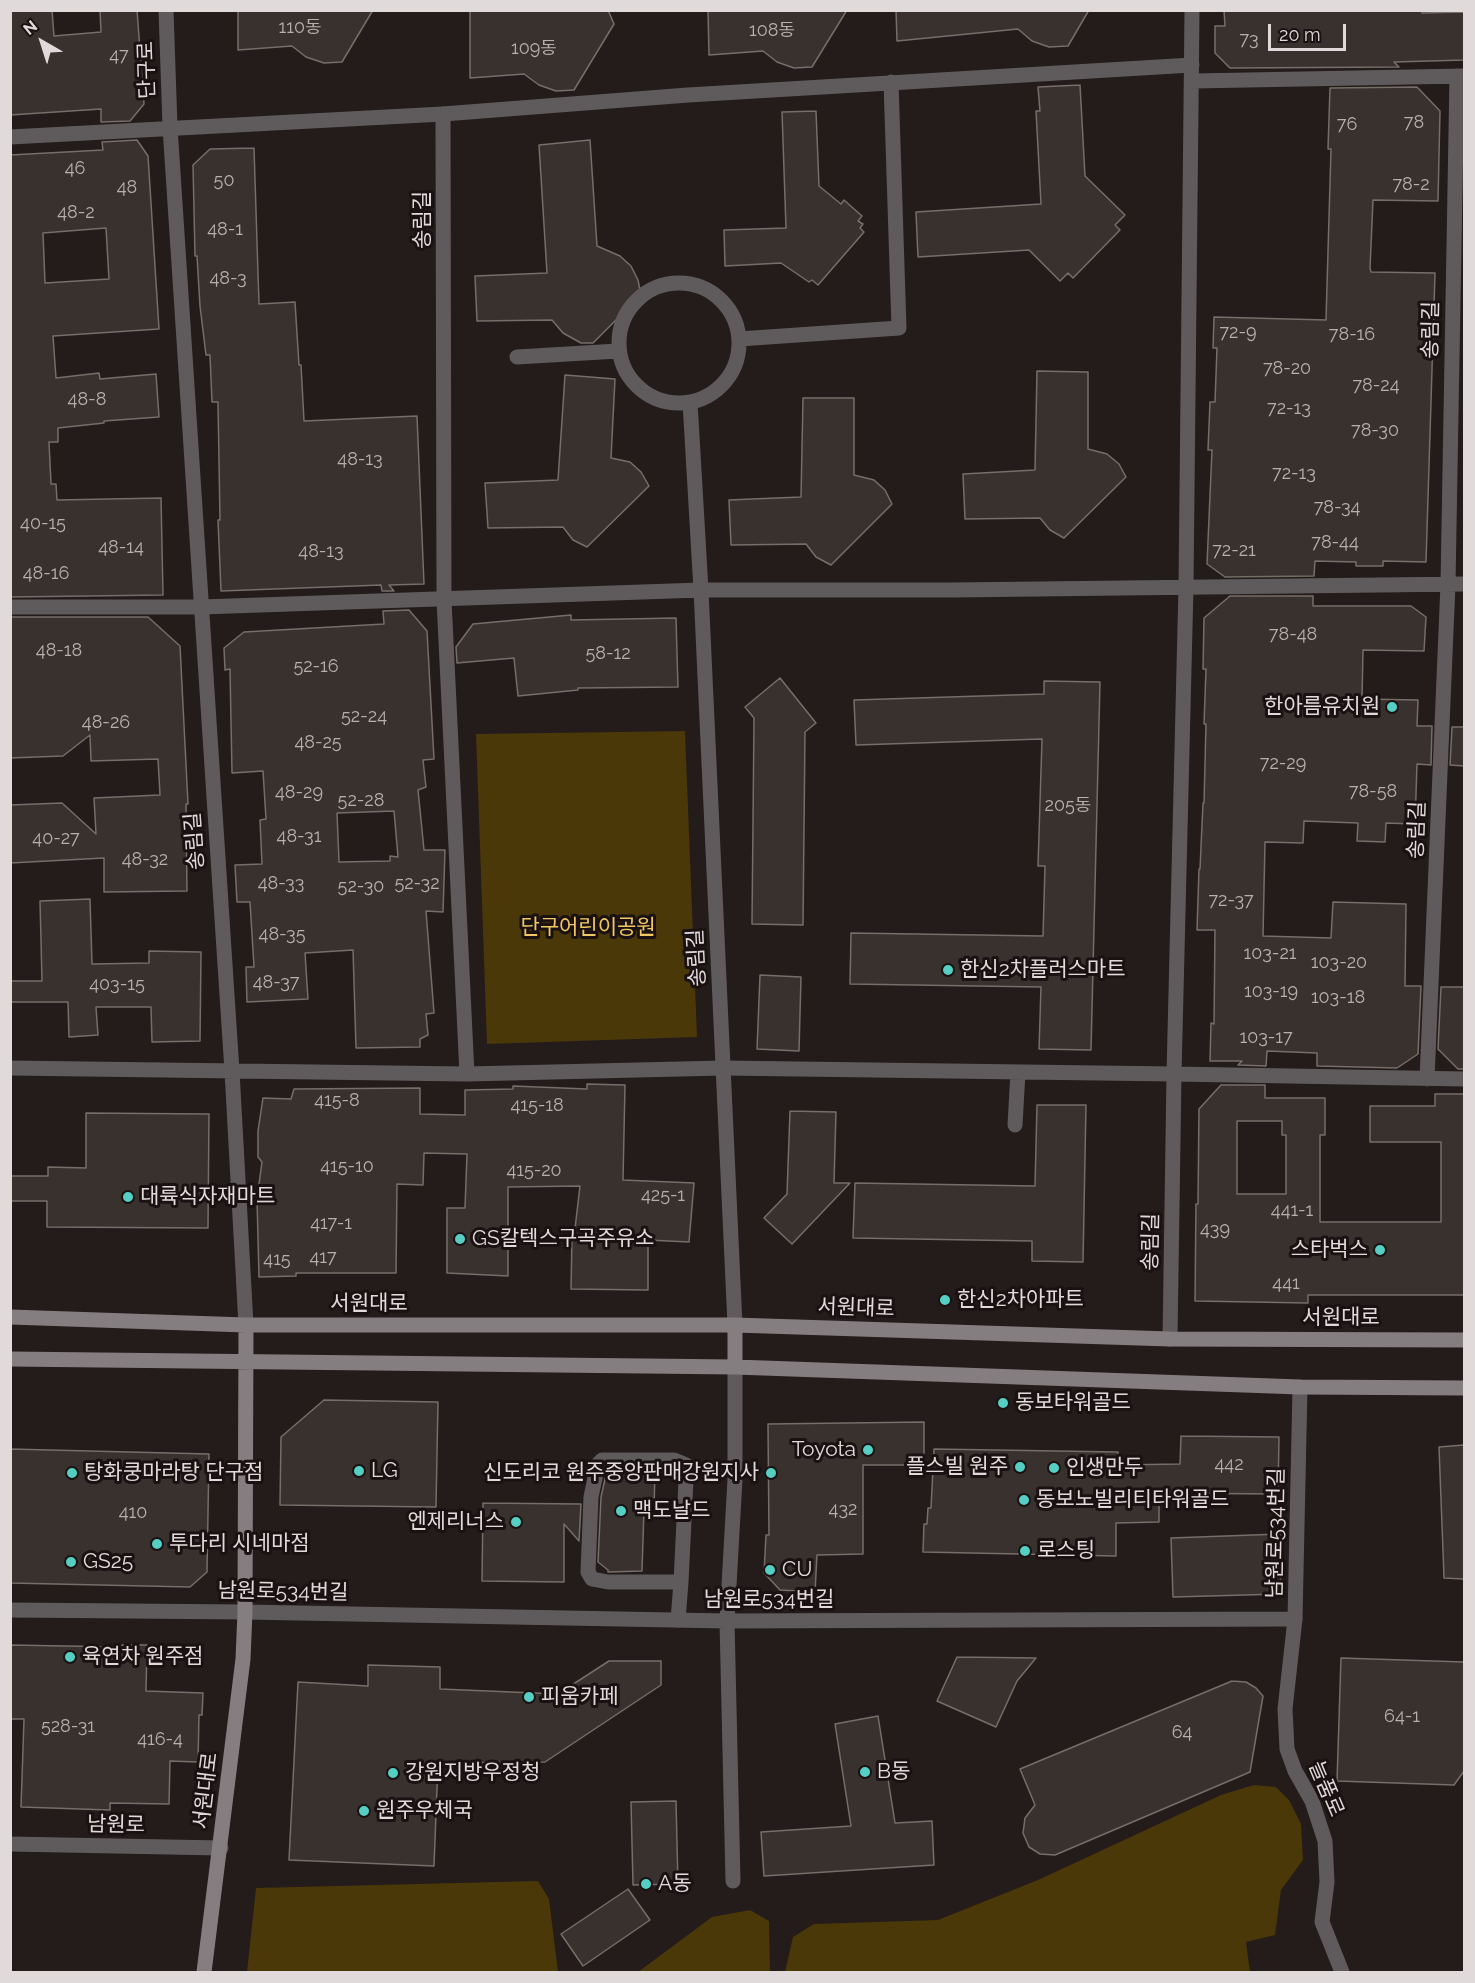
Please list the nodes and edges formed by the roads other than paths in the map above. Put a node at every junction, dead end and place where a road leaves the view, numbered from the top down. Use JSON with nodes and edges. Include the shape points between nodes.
{"nodes":[{"id":1,"x":166,"y":10,"type":"edge"},
{"id":2,"x":1192,"y":10,"type":"edge"},
{"id":3,"x":1192,"y":65,"type":"junction"},
{"id":4,"x":1460,"y":76,"type":"edge"},
{"id":5,"x":1193,"y":81,"type":"junction"},
{"id":6,"x":891,"y":82,"type":"junction"},
{"id":7,"x":443,"y":114,"type":"junction"},
{"id":8,"x":170,"y":127,"type":"junction"},
{"id":9,"x":10,"y":137,"type":"edge"},
{"id":10,"x":739,"y":339,"type":"junction"},
{"id":11,"x":618,"y":351,"type":"junction"},
{"id":12,"x":517,"y":357,"type":"dead end"},
{"id":13,"x":690,"y":402,"type":"junction"},
{"id":14,"x":1448,"y":584,"type":"junction"},
{"id":15,"x":1464,"y":584,"type":"edge"},
{"id":16,"x":1186,"y":587,"type":"junction"},
{"id":17,"x":701,"y":590,"type":"junction"},
{"id":18,"x":444,"y":600,"type":"junction"},
{"id":19,"x":10,"y":607,"type":"edge"},
{"id":20,"x":201,"y":607,"type":"junction"},
{"id":21,"x":10,"y":1068,"type":"edge"},
{"id":22,"x":723,"y":1068,"type":"junction"},
{"id":23,"x":231,"y":1071,"type":"junction"},
{"id":24,"x":1018,"y":1072,"type":"junction"},
{"id":25,"x":467,"y":1074,"type":"junction"},
{"id":26,"x":1174,"y":1074,"type":"junction"},
{"id":27,"x":1427,"y":1079,"type":"junction"},
{"id":28,"x":1464,"y":1079,"type":"edge"},
{"id":29,"x":1015,"y":1125,"type":"dead end"},
{"id":30,"x":10,"y":1317,"type":"edge"},
{"id":31,"x":246,"y":1325,"type":"junction"},
{"id":32,"x":735,"y":1325,"type":"junction"},
{"id":33,"x":1170,"y":1339,"type":"junction"},
{"id":34,"x":1464,"y":1340,"type":"edge"},
{"id":35,"x":10,"y":1359,"type":"edge"},
{"id":36,"x":246,"y":1362,"type":"junction"},
{"id":37,"x":735,"y":1367,"type":"junction"},
{"id":38,"x":1300,"y":1387,"type":"junction"},
{"id":39,"x":1464,"y":1388,"type":"edge"},
{"id":40,"x":681,"y":1582,"type":"junction"},
{"id":41,"x":10,"y":1610,"type":"edge"},
{"id":42,"x":245,"y":1612,"type":"junction"},
{"id":43,"x":1295,"y":1619,"type":"junction"},
{"id":44,"x":678,"y":1620,"type":"junction"},
{"id":45,"x":727,"y":1621,"type":"junction"},
{"id":46,"x":10,"y":1844,"type":"edge"},
{"id":47,"x":221,"y":1848,"type":"junction"},
{"id":48,"x":733,"y":1881,"type":"dead end"},
{"id":49,"x":204,"y":1972,"type":"edge"},
{"id":50,"x":1342,"y":1972,"type":"edge"}],
"edges":[{"from":1,"to":8,"type":"street","name":"단구로"},
{"from":2,"to":3,"type":"street","name":"송림길"},
{"from":3,"to":5,"type":"street","name":"송림길"},
{"from":3,"to":6,"type":"street"},
{"from":4,"to":5,"type":"street","name":"송림길"},
{"from":4,"to":14,"type":"street","name":"송림길"},
{"from":5,"to":16,"type":"street","name":"송림길"},
{"from":6,"to":7,"type":"street"},
{"from":6,"to":10,"type":"street","via":[[899,328]]},
{"from":7,"to":8,"type":"street"},
{"from":7,"to":18,"type":"street","name":"송림길"},
{"from":8,"to":9,"type":"street"},
{"from":8,"to":20,"type":"street","name":"송림길"},
{"from":10,"to":11,"type":"street","via":[[728,308],[715,294],[698,285],[679,282],[660,285],[641,295],[627,311],[619,330]]},
{"from":10,"to":13,"type":"street","via":[[736,363],[726,380],[712,393]]},
{"from":11,"to":12,"type":"street"},
{"from":11,"to":13,"type":"street","via":[[625,372],[638,388],[655,399],[676,404]]},
{"from":13,"to":17,"type":"street","name":"송림길"},
{"from":14,"to":15,"type":"street"},
{"from":14,"to":16,"type":"street"},
{"from":14,"to":27,"type":"street","name":"송림길"},
{"from":16,"to":17,"type":"street"},
{"from":16,"to":26,"type":"street","name":"송림길"},
{"from":17,"to":18,"type":"street"},
{"from":17,"to":22,"type":"street","name":"송림길"},
{"from":18,"to":20,"type":"street"},
{"from":18,"to":25,"type":"street","name":"송림길"},
{"from":19,"to":20,"type":"street"},
{"from":20,"to":23,"type":"street","name":"송림길"},
{"from":21,"to":23,"type":"street"},
{"from":22,"to":24,"type":"street"},
{"from":22,"to":25,"type":"street"},
{"from":22,"to":32,"type":"street","name":"송림길"},
{"from":23,"to":25,"type":"street"},
{"from":23,"to":31,"type":"street"},
{"from":24,"to":26,"type":"street"},
{"from":24,"to":29,"type":"street"},
{"from":26,"to":27,"type":"street"},
{"from":26,"to":33,"type":"street","name":"송림길"},
{"from":27,"to":28,"type":"street"},
{"from":30,"to":31,"type":"street","name":"서원대로"},
{"from":31,"to":32,"type":"street","name":"서원대로"},
{"from":31,"to":36,"type":"street","name":"서원대로"},
{"from":32,"to":33,"type":"street","name":"서원대로"},
{"from":32,"to":37,"type":"street"},
{"from":33,"to":34,"type":"street","name":"서원대로"},
{"from":35,"to":36,"type":"street"},
{"from":36,"to":37,"type":"street"},
{"from":36,"to":42,"type":"street","name":"서원대로"},
{"from":37,"to":38,"type":"street"},
{"from":37,"to":45,"type":"street","via":[[735,1479]]},
{"from":38,"to":39,"type":"street"},
{"from":38,"to":43,"type":"street","name":"남원로534번길"},
{"from":40,"to":40,"type":"street","via":[[686,1465],[674,1460],[602,1460],[591,1497],[588,1572],[592,1579]]},
{"from":40,"to":44,"type":"street"},
{"from":41,"to":42,"type":"street","name":"남원로534번길"},
{"from":42,"to":44,"type":"street","name":"남원로534번길"},
{"from":42,"to":47,"type":"street","name":"서원대로"},
{"from":43,"to":45,"type":"street","name":"남원로534번길"},
{"from":43,"to":50,"type":"street","name":"늘품로","via":[[1285,1709],[1287,1749],[1312,1801],[1325,1842],[1327,1881],[1322,1922]]},
{"from":44,"to":45,"type":"street","name":"남원로534번길"},
{"from":45,"to":48,"type":"street"},
{"from":46,"to":47,"type":"street","name":"남원로"},
{"from":47,"to":49,"type":"street","name":"서원대로"}]}
